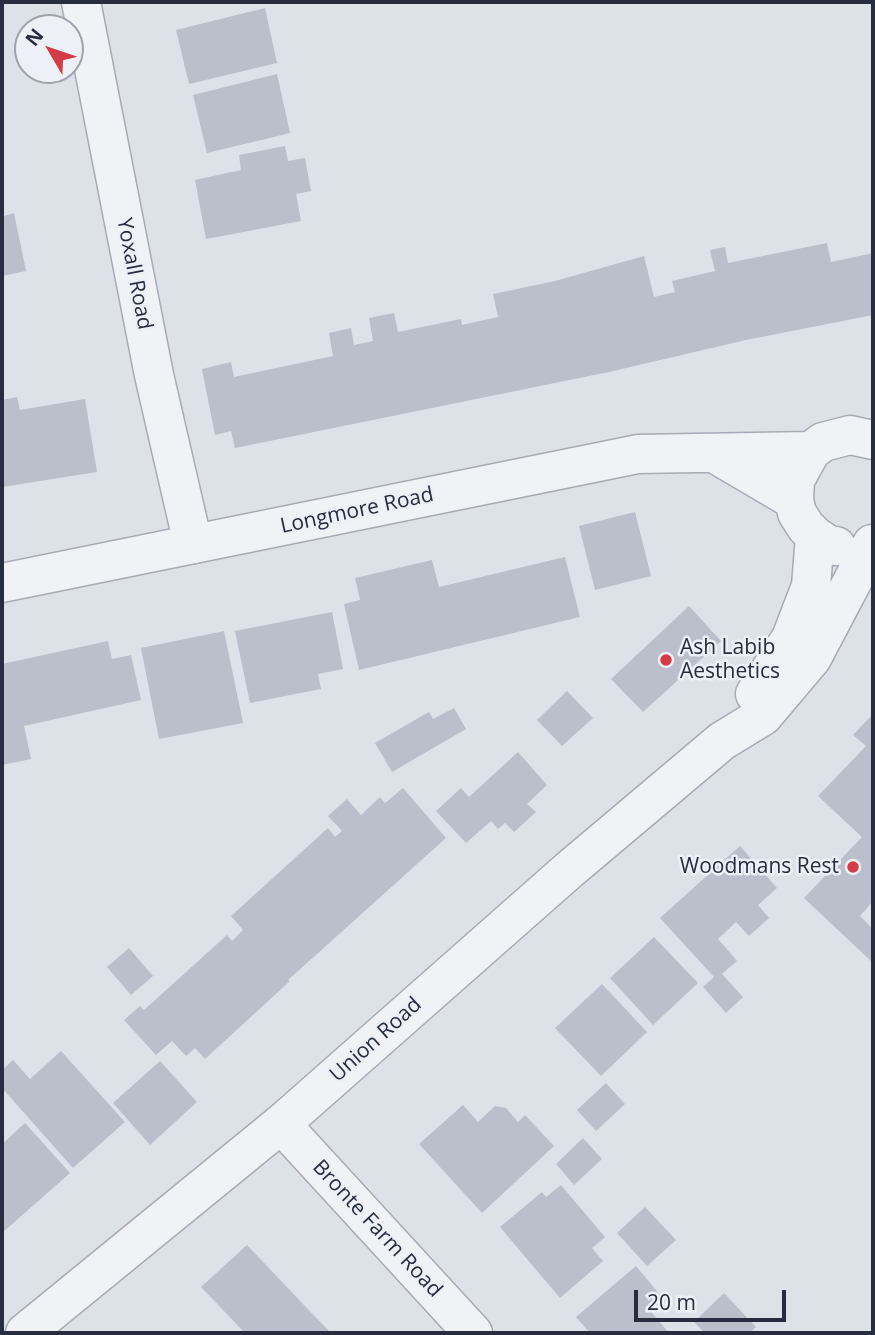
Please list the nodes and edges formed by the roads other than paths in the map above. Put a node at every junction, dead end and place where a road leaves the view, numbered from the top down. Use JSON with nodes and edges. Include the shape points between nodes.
{"nodes":[{"id":1,"x":81,"y":2,"type":"edge"},
{"id":2,"x":873,"y":440,"type":"edge"},
{"id":3,"x":811,"y":451,"type":"junction"},
{"id":4,"x":715,"y":453,"type":"junction"},
{"id":5,"x":794,"y":500,"type":"junction"},
{"id":6,"x":815,"y":536,"type":"junction"},
{"id":7,"x":193,"y":544,"type":"junction"},
{"id":8,"x":873,"y":544,"type":"edge"},
{"id":9,"x":2,"y":583,"type":"edge"},
{"id":10,"x":722,"y":741,"type":"junction"},
{"id":11,"x":281,"y":1125,"type":"junction"},
{"id":12,"x":25,"y":1333,"type":"edge"},
{"id":13,"x":473,"y":1333,"type":"edge"}],
"edges":[{"from":1,"to":7,"type":"street","name":"Yoxall Road","via":[[154,375]]},
{"from":2,"to":3,"type":"street","via":[[850,435],[822,442]]},
{"from":3,"to":4,"type":"street","name":"Longmore Road"},
{"from":3,"to":5,"type":"street","via":[[795,480]]},
{"from":4,"to":5,"type":"street"},
{"from":4,"to":7,"type":"street","name":"Longmore Road","via":[[638,454]]},
{"from":5,"to":6,"type":"street","via":[[797,513]]},
{"from":6,"to":8,"type":"street","via":[[829,545],[850,549]]},
{"from":6,"to":10,"type":"street","name":"Union Road","via":[[811,586],[791,638]]},
{"from":7,"to":9,"type":"street","name":"Longmore Road"},
{"from":8,"to":10,"type":"street","name":"Union Road","via":[[812,658],[763,716]]},
{"from":10,"to":11,"type":"street","name":"Union Road"},
{"from":11,"to":12,"type":"street","name":"Union Road"},
{"from":11,"to":13,"type":"street","name":"Bronte Farm Road"}]}
